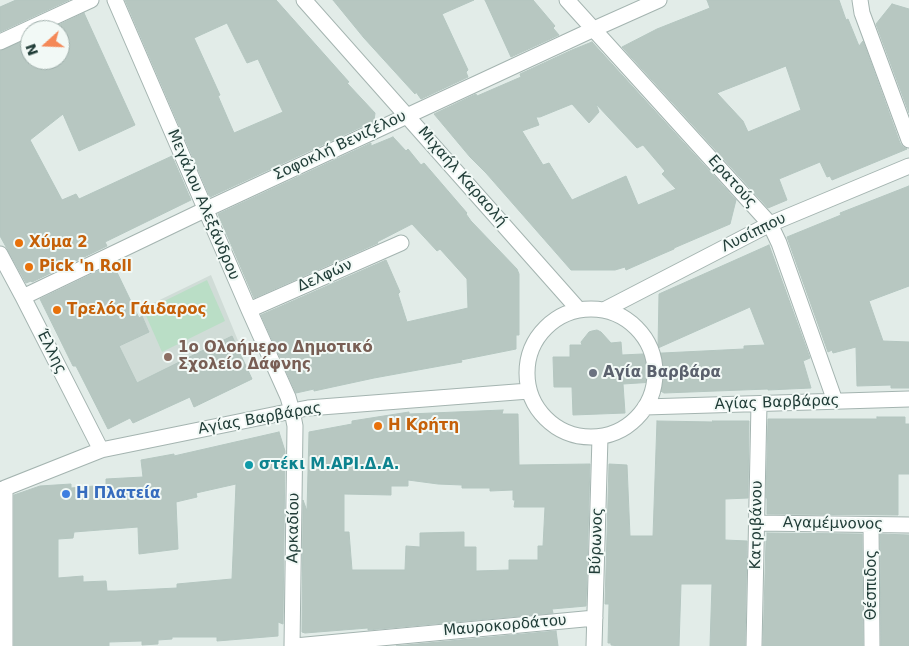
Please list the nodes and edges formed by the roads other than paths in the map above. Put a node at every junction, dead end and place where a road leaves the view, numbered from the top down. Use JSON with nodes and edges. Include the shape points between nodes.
{"nodes":[{"id":1,"x":91,"y":0,"type":"edge"},
{"id":2,"x":114,"y":0,"type":"edge"},
{"id":3,"x":304,"y":0,"type":"edge"},
{"id":4,"x":567,"y":0,"type":"edge"},
{"id":5,"x":659,"y":0,"type":"edge"},
{"id":6,"x":860,"y":0,"type":"edge"},
{"id":7,"x":594,"y":28,"type":"junction"},
{"id":8,"x":0,"y":42,"type":"edge"},
{"id":9,"x":407,"y":115,"type":"junction"},
{"id":10,"x":909,"y":140,"type":"edge"},
{"id":11,"x":909,"y":166,"type":"edge"},
{"id":12,"x":205,"y":209,"type":"junction"},
{"id":13,"x":770,"y":224,"type":"junction"},
{"id":14,"x":401,"y":243,"type":"dead end"},
{"id":15,"x":0,"y":254,"type":"edge"},
{"id":16,"x":23,"y":297,"type":"junction"},
{"id":17,"x":249,"y":310,"type":"junction"},
{"id":18,"x":579,"y":310,"type":"junction"},
{"id":19,"x":604,"y":310,"type":"junction"},
{"id":20,"x":529,"y":391,"type":"junction"},
{"id":21,"x":909,"y":399,"type":"edge"},
{"id":22,"x":835,"y":401,"type":"junction"},
{"id":23,"x":759,"y":404,"type":"junction"},
{"id":24,"x":645,"y":407,"type":"junction"},
{"id":25,"x":292,"y":411,"type":"junction"},
{"id":26,"x":600,"y":437,"type":"junction"},
{"id":27,"x":101,"y":450,"type":"junction"},
{"id":28,"x":2,"y":489,"type":"edge"},
{"id":29,"x":757,"y":523,"type":"junction"},
{"id":30,"x":871,"y":525,"type":"junction"},
{"id":31,"x":909,"y":525,"type":"edge"},
{"id":32,"x":595,"y":618,"type":"junction"},
{"id":33,"x":5,"y":646,"type":"edge"},
{"id":34,"x":294,"y":646,"type":"edge"},
{"id":35,"x":594,"y":646,"type":"edge"},
{"id":36,"x":754,"y":646,"type":"edge"},
{"id":37,"x":872,"y":646,"type":"edge"}],
"edges":[{"from":1,"to":8,"type":"street"},
{"from":2,"to":12,"type":"street","name":"Μεγάλου Αλεξάνδρου"},
{"from":3,"to":9,"type":"street","name":"Μιχαήλ Καραολή"},
{"from":4,"to":7,"type":"street","name":"Ερατούς"},
{"from":5,"to":7,"type":"street","name":"Σοφοκλή Βενιζέλου"},
{"from":6,"to":10,"type":"street","via":[[862,14]]},
{"from":7,"to":9,"type":"street","name":"Σοφοκλή Βενιζέλου"},
{"from":7,"to":13,"type":"street","name":"Ερατούς"},
{"from":9,"to":12,"type":"street","name":"Σοφοκλή Βενιζέλου"},
{"from":9,"to":18,"type":"street","name":"Μιχαήλ Καραολή"},
{"from":11,"to":13,"type":"street","name":"Λυσίππου"},
{"from":12,"to":16,"type":"street","name":"Σοφοκλή Βενιζέλου"},
{"from":12,"to":17,"type":"street","name":"Μεγάλου Αλεξάνδρου"},
{"from":13,"to":19,"type":"street","name":"Λυσίππου"},
{"from":13,"to":22,"type":"street","name":"Ερατούς"},
{"from":14,"to":17,"type":"street","name":"Δελφών"},
{"from":15,"to":16,"type":"street","name":"Έλλης"},
{"from":16,"to":27,"type":"street","name":"Έλλης"},
{"from":17,"to":25,"type":"street","name":"Μεγάλου Αλεξάνδρου"},
{"from":18,"to":19,"type":"street"},
{"from":18,"to":20,"type":"street","via":[[559,317],[539,336],[531,349],[527,369]]},
{"from":19,"to":24,"type":"street","via":[[622,317],[638,330],[650,348],[655,367],[653,388]]},
{"from":20,"to":25,"type":"street","name":"Αγίας Βαρβάρας"},
{"from":20,"to":26,"type":"street","via":[[537,408],[564,432]]},
{"from":21,"to":22,"type":"street","name":"Αγίας Βαρβάρας"},
{"from":22,"to":23,"type":"street","name":"Αγίας Βαρβάρας"},
{"from":23,"to":24,"type":"street","name":"Αγίας Βαρβάρας"},
{"from":23,"to":29,"type":"street","name":"Κατριβάνου"},
{"from":24,"to":26,"type":"street","via":[[634,421]]},
{"from":25,"to":27,"type":"street","name":"Αγίας Βαρβάρας"},
{"from":25,"to":34,"type":"street","name":"Αρκαδίου","via":[[295,426]]},
{"from":26,"to":32,"type":"street","name":"Βύρωνος"},
{"from":27,"to":28,"type":"street","name":"Αγίας Βαρβάρας"},
{"from":28,"to":33,"type":"street"},
{"from":29,"to":30,"type":"street","name":"Αγαμέμνονος"},
{"from":29,"to":36,"type":"street","name":"Κατριβάνου"},
{"from":30,"to":31,"type":"street","name":"Αγαμέμνονος"},
{"from":30,"to":37,"type":"street","name":"Θέσπιδος"},
{"from":32,"to":34,"type":"street","name":"Μαυροκορδάτου"},
{"from":32,"to":35,"type":"street","name":"Βύρωνος"}]}
